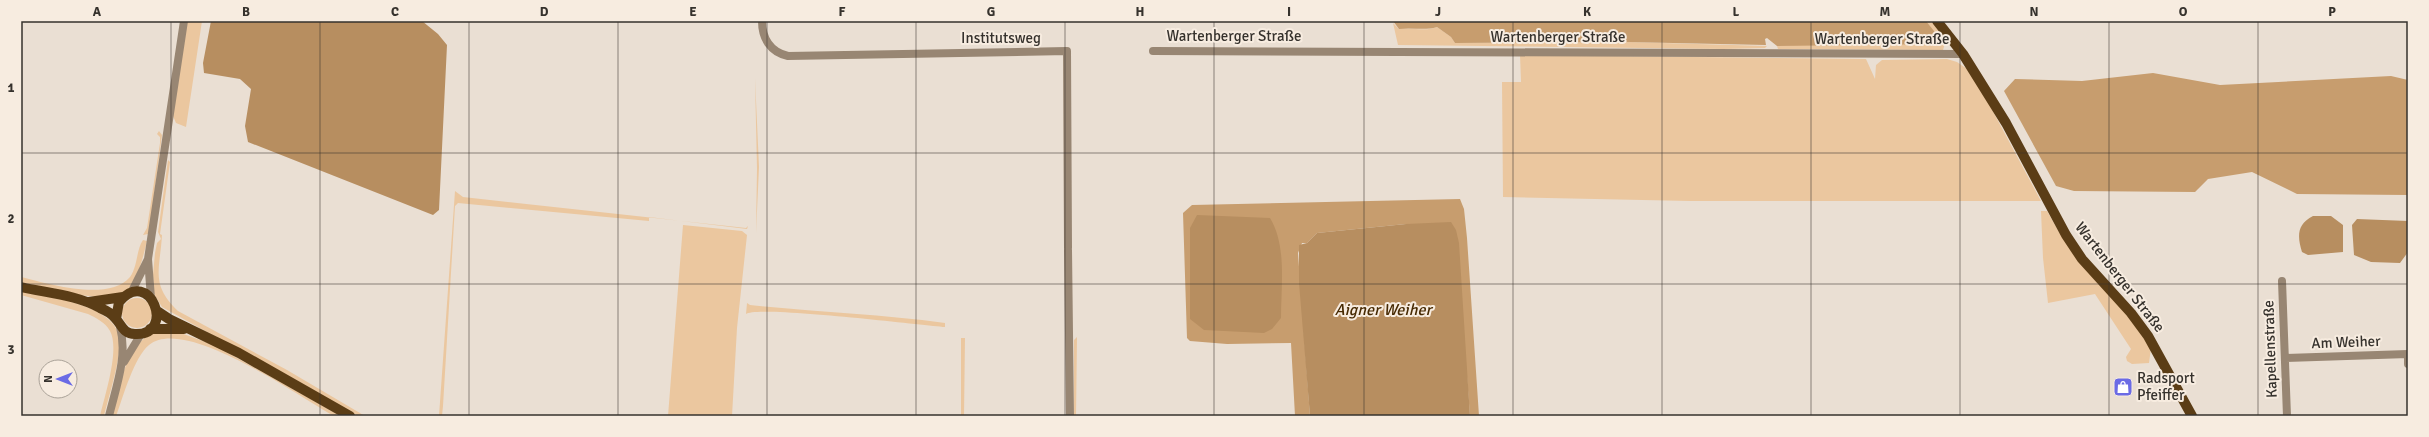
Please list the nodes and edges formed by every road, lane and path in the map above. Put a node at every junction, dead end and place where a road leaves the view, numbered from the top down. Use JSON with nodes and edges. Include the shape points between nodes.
{"nodes":[{"id":1,"x":184,"y":21,"type":"edge"},
{"id":2,"x":762,"y":21,"type":"edge"},
{"id":3,"x":1938,"y":21,"type":"edge"},
{"id":4,"x":1153,"y":50,"type":"dead end"},
{"id":5,"x":1963,"y":54,"type":"junction"},
{"id":6,"x":148,"y":258,"type":"junction"},
{"id":7,"x":2282,"y":281,"type":"dead end"},
{"id":8,"x":21,"y":287,"type":"edge"},
{"id":9,"x":127,"y":295,"type":"junction"},
{"id":10,"x":151,"y":298,"type":"junction"},
{"id":11,"x":89,"y":302,"type":"junction"},
{"id":12,"x":157,"y":311,"type":"junction"},
{"id":13,"x":118,"y":323,"type":"junction"},
{"id":14,"x":150,"y":329,"type":"junction"},
{"id":15,"x":190,"y":329,"type":"junction"},
{"id":16,"x":141,"y":334,"type":"junction"},
{"id":17,"x":2408,"y":354,"type":"edge"},
{"id":18,"x":2285,"y":358,"type":"junction"},
{"id":19,"x":2408,"y":364,"type":"edge"},
{"id":20,"x":121,"y":370,"type":"junction"},
{"id":21,"x":108,"y":416,"type":"edge"},
{"id":22,"x":350,"y":416,"type":"edge"},
{"id":23,"x":1070,"y":416,"type":"edge"},
{"id":24,"x":2192,"y":416,"type":"edge"},
{"id":25,"x":2287,"y":416,"type":"edge"}],
"edges":[{"from":1,"to":6,"type":"street"},
{"from":2,"to":23,"type":"street","name":"Institutsweg","via":[[766,41],[788,56],[1067,52]]},
{"from":3,"to":5,"type":"main road","name":"Wartenberger Straße"},
{"from":4,"to":5,"type":"street","name":"Wartenberger Straße"},
{"from":5,"to":24,"type":"main road","name":"Wartenberger Straße","via":[[2006,123],[2066,235],[2082,259],[2131,313],[2148,336]]},
{"from":6,"to":9,"type":"street"},
{"from":6,"to":10,"type":"street"},
{"from":7,"to":18,"type":"street","name":"Kapellenstraße"},
{"from":8,"to":11,"type":"main road"},
{"from":9,"to":10,"type":"main road","via":[[140,292]]},
{"from":9,"to":11,"type":"main road"},
{"from":9,"to":13,"type":"main road","via":[[116,307]]},
{"from":10,"to":12,"type":"main road"},
{"from":11,"to":13,"type":"main road"},
{"from":12,"to":14,"type":"main road","via":[[156,321]]},
{"from":12,"to":15,"type":"main road"},
{"from":13,"to":16,"type":"main road","via":[[132,334]]},
{"from":13,"to":20,"type":"street","via":[[123,337]]},
{"from":14,"to":15,"type":"main road"},
{"from":14,"to":16,"type":"main road"},
{"from":15,"to":22,"type":"main road","via":[[239,353]]},
{"from":16,"to":20,"type":"street"},
{"from":17,"to":18,"type":"street","name":"Am Weiher"},
{"from":17,"to":19,"type":"street","name":"Am Weiher"},
{"from":18,"to":25,"type":"street","name":"Kapellenstraße"},
{"from":20,"to":21,"type":"street"}]}
